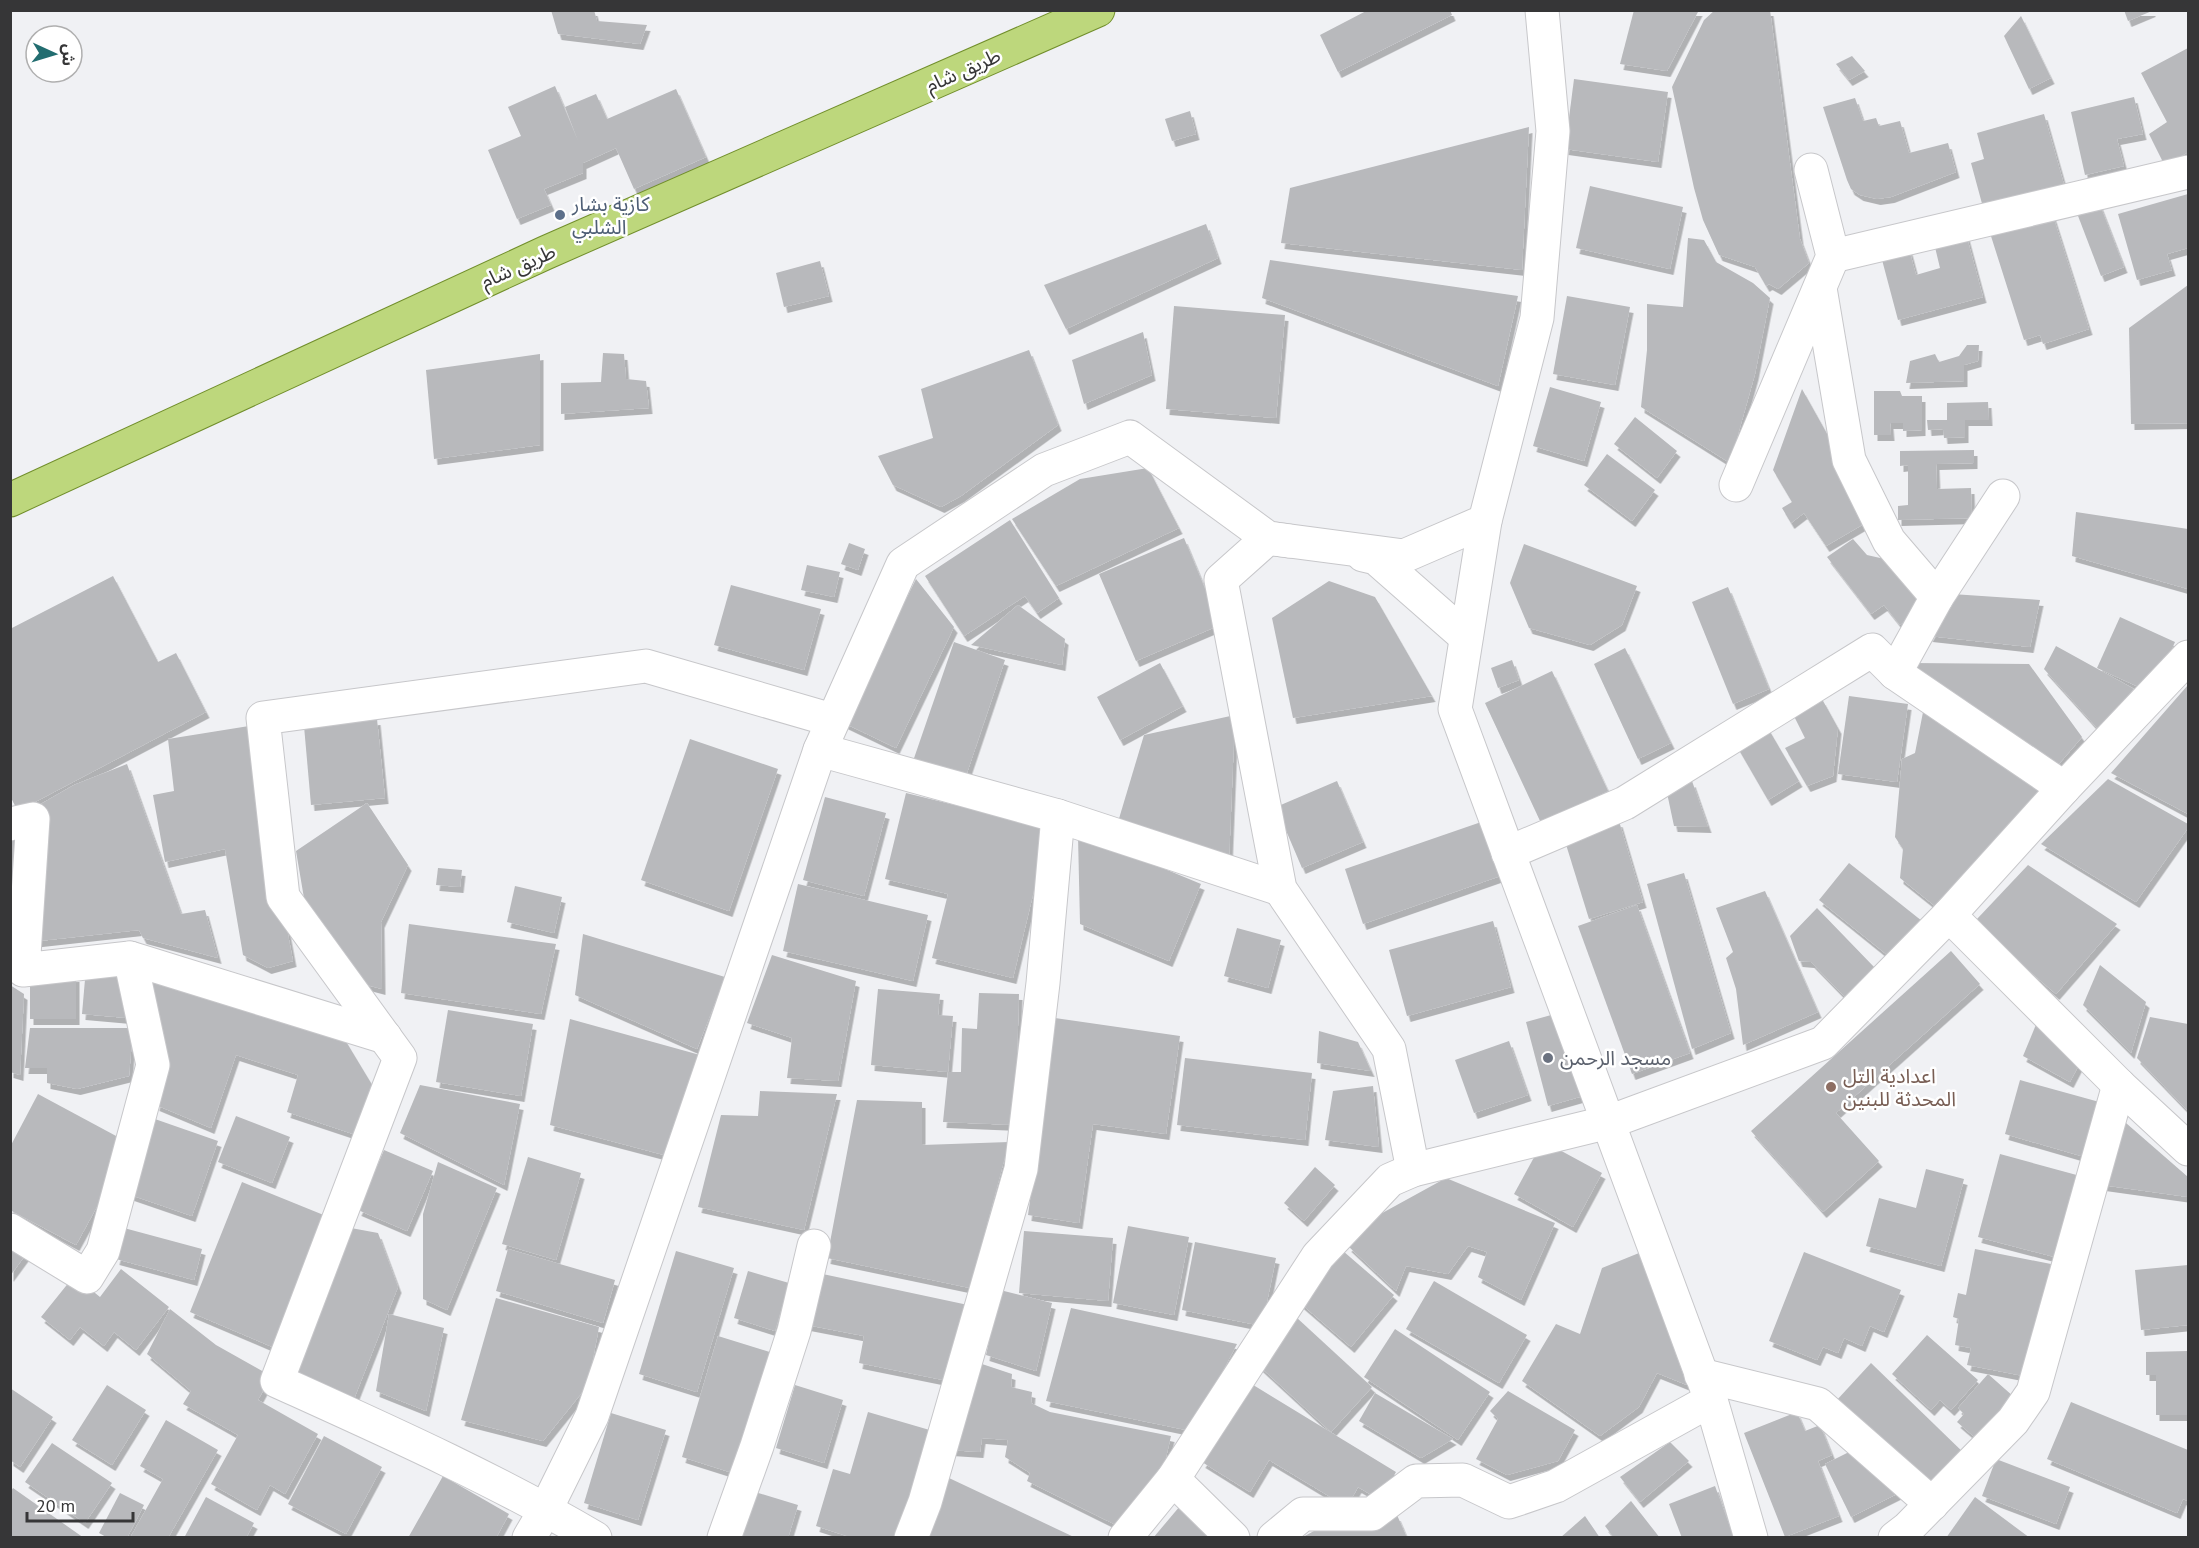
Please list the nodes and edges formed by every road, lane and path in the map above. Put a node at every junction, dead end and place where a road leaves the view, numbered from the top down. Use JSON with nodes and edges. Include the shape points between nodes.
{"nodes":[{"id":1,"x":1098,"y":10,"type":"edge"},
{"id":2,"x":1542,"y":10,"type":"edge"},
{"id":3,"x":1811,"y":170,"type":"dead end"},
{"id":4,"x":2188,"y":172,"type":"edge"},
{"id":5,"x":1833,"y":256,"type":"junction"},
{"id":6,"x":1820,"y":288,"type":"junction"},
{"id":7,"x":138,"y":440,"type":"junction"},
{"id":8,"x":10,"y":479,"type":"edge"},
{"id":9,"x":1736,"y":485,"type":"dead end"},
{"id":10,"x":2003,"y":496,"type":"dead end"},
{"id":11,"x":10,"y":500,"type":"edge"},
{"id":12,"x":1485,"y":521,"type":"junction"},
{"id":13,"x":1268,"y":537,"type":"junction"},
{"id":14,"x":1937,"y":597,"type":"junction"},
{"id":15,"x":1466,"y":637,"type":"junction"},
{"id":16,"x":2188,"y":657,"type":"edge"},
{"id":17,"x":1895,"y":673,"type":"junction"},
{"id":18,"x":832,"y":720,"type":"junction"},
{"id":19,"x":820,"y":750,"type":"junction"},
{"id":20,"x":2064,"y":788,"type":"junction"},
{"id":21,"x":1058,"y":816,"type":"junction"},
{"id":22,"x":10,"y":824,"type":"edge"},
{"id":23,"x":1508,"y":853,"type":"junction"},
{"id":24,"x":1280,"y":889,"type":"junction"},
{"id":25,"x":1949,"y":915,"type":"junction"},
{"id":26,"x":129,"y":958,"type":"junction"},
{"id":27,"x":385,"y":1037,"type":"junction"},
{"id":28,"x":2119,"y":1085,"type":"junction"},
{"id":29,"x":1609,"y":1122,"type":"junction"},
{"id":30,"x":2188,"y":1149,"type":"edge"},
{"id":31,"x":1413,"y":1170,"type":"junction"},
{"id":32,"x":10,"y":1230,"type":"edge"},
{"id":33,"x":814,"y":1246,"type":"dead end"},
{"id":34,"x":1706,"y":1387,"type":"junction"},
{"id":35,"x":1173,"y":1479,"type":"junction"},
{"id":36,"x":1932,"y":1504,"type":"junction"},
{"id":37,"x":546,"y":1509,"type":"junction"},
{"id":38,"x":529,"y":1538,"type":"edge"},
{"id":39,"x":595,"y":1538,"type":"edge"},
{"id":40,"x":724,"y":1538,"type":"edge"},
{"id":41,"x":911,"y":1538,"type":"edge"},
{"id":42,"x":1125,"y":1538,"type":"edge"},
{"id":43,"x":1233,"y":1538,"type":"edge"},
{"id":44,"x":1274,"y":1538,"type":"edge"},
{"id":45,"x":1751,"y":1538,"type":"edge"},
{"id":46,"x":1895,"y":1538,"type":"edge"}],
"edges":[{"from":1,"to":7,"type":"main road","name":"طريق شام","via":[[545,253]]},
{"from":2,"to":12,"type":"street","via":[[1553,131],[1537,318]]},
{"from":3,"to":5,"type":"street"},
{"from":4,"to":5,"type":"street"},
{"from":5,"to":6,"type":"street"},
{"from":6,"to":9,"type":"street"},
{"from":6,"to":14,"type":"street","via":[[1849,460],[1889,541]]},
{"from":7,"to":8,"type":"main road"},
{"from":7,"to":11,"type":"main road"},
{"from":10,"to":14,"type":"street"},
{"from":12,"to":13,"type":"street","via":[[1404,556]]},
{"from":12,"to":15,"type":"street"},
{"from":13,"to":15,"type":"street","via":[[1376,558]]},
{"from":13,"to":18,"type":"street","via":[[1130,437],[1044,470],[903,564]]},
{"from":13,"to":24,"type":"street","via":[[1221,580]]},
{"from":14,"to":17,"type":"street"},
{"from":15,"to":23,"type":"street","via":[[1455,709]]},
{"from":16,"to":20,"type":"street"},
{"from":17,"to":20,"type":"street"},
{"from":17,"to":23,"type":"street","via":[[1872,650],[1624,803]]},
{"from":18,"to":19,"type":"street"},
{"from":18,"to":27,"type":"street","via":[[646,666],[263,718],[284,897]]},
{"from":19,"to":21,"type":"street"},
{"from":19,"to":37,"type":"street","via":[[592,1416]]},
{"from":20,"to":25,"type":"street"},
{"from":21,"to":24,"type":"street"},
{"from":21,"to":41,"type":"street","via":[[1021,1169],[925,1502]]},
{"from":22,"to":26,"type":"street","via":[[33,819],[23,970]]},
{"from":23,"to":29,"type":"street"},
{"from":24,"to":31,"type":"street","via":[[1389,1048]]},
{"from":25,"to":28,"type":"street"},
{"from":25,"to":29,"type":"street","via":[[1823,1043]]},
{"from":26,"to":27,"type":"street"},
{"from":26,"to":32,"type":"street","via":[[153,1065],[103,1251],[87,1277]]},
{"from":27,"to":37,"type":"street","via":[[400,1058],[277,1381],[437,1453]]},
{"from":28,"to":30,"type":"street"},
{"from":28,"to":36,"type":"street","via":[[2032,1392],[2013,1421]]},
{"from":29,"to":31,"type":"street"},
{"from":29,"to":34,"type":"street"},
{"from":31,"to":35,"type":"street","via":[[1390,1180],[1318,1256]]},
{"from":33,"to":40,"type":"street","via":[[794,1330]]},
{"from":34,"to":36,"type":"street","via":[[1818,1404]]},
{"from":34,"to":44,"type":"street","via":[[1556,1486],[1509,1502],[1463,1480],[1416,1480],[1372,1514],[1303,1514]]},
{"from":34,"to":45,"type":"street"},
{"from":35,"to":42,"type":"street"},
{"from":35,"to":43,"type":"street"},
{"from":36,"to":46,"type":"street"},
{"from":37,"to":38,"type":"street"},
{"from":37,"to":39,"type":"street"}]}
